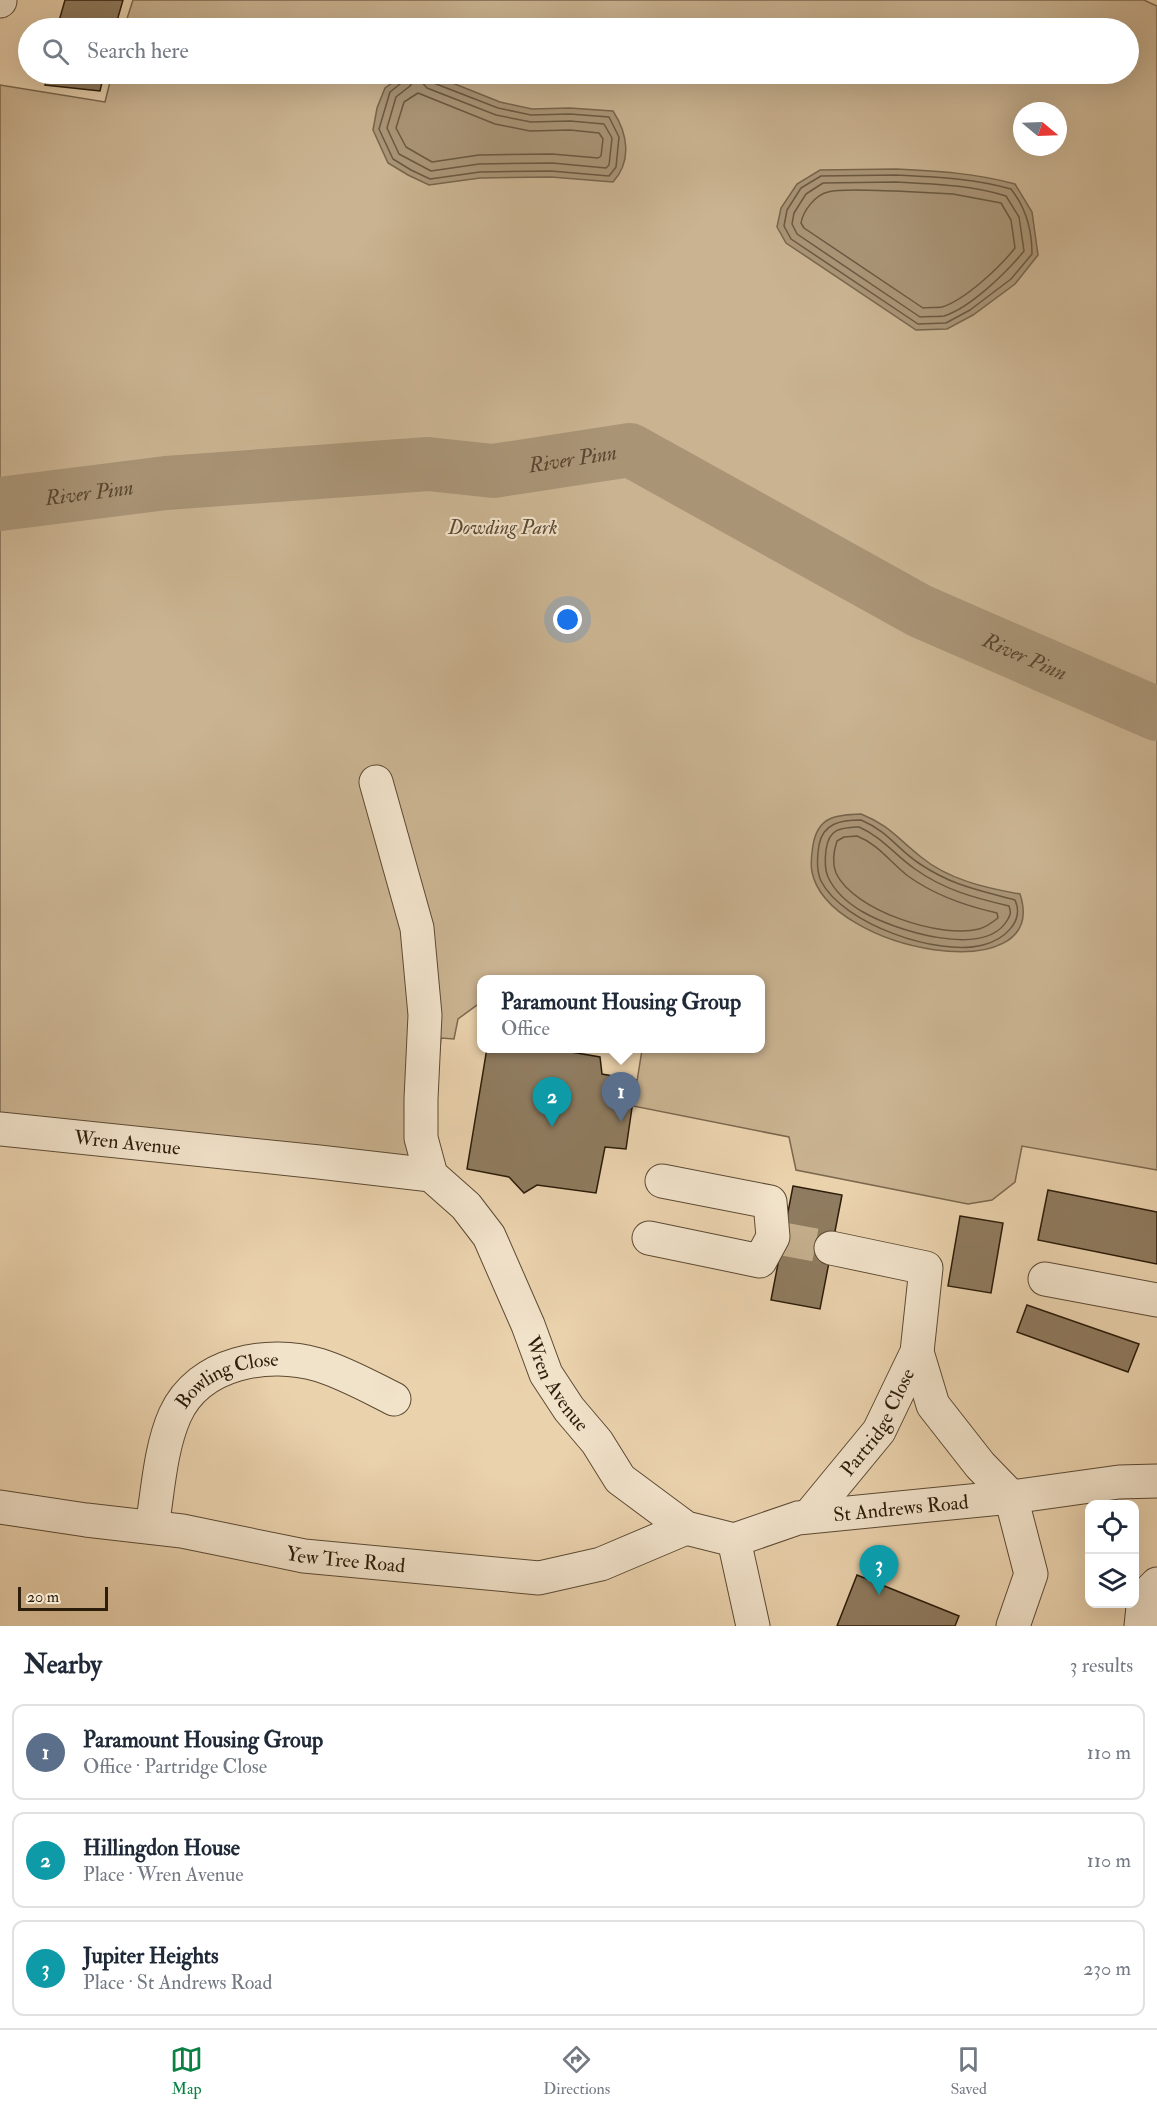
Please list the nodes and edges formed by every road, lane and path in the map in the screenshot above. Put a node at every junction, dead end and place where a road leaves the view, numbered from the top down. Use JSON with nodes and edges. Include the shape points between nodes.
{"nodes":[{"id":1,"x":376,"y":782,"type":"dead end"},
{"id":2,"x":0,"y":1129,"type":"edge"},
{"id":3,"x":431,"y":1175,"type":"junction"},
{"id":4,"x":662,"y":1180,"type":"dead end"},
{"id":5,"x":649,"y":1238,"type":"dead end"},
{"id":6,"x":831,"y":1248,"type":"tunnel mouth"},
{"id":7,"x":1045,"y":1279,"type":"dead end"},
{"id":8,"x":1157,"y":1300,"type":"edge"},
{"id":9,"x":917,"y":1352,"type":"junction"},
{"id":10,"x":394,"y":1399,"type":"dead end"},
{"id":11,"x":1157,"y":1481,"type":"edge"},
{"id":12,"x":1011,"y":1497,"type":"junction"},
{"id":13,"x":0,"y":1507,"type":"edge"},
{"id":14,"x":810,"y":1516,"type":"junction"},
{"id":15,"x":152,"y":1527,"type":"junction"},
{"id":16,"x":686,"y":1528,"type":"junction"},
{"id":17,"x":734,"y":1540,"type":"junction"},
{"id":18,"x":1157,"y":1584,"type":"edge"},
{"id":19,"x":753,"y":1626,"type":"edge"},
{"id":20,"x":1013,"y":1626,"type":"edge"},
{"id":21,"x":1141,"y":1626,"type":"edge"}],
"edges":[{"from":1,"to":3,"type":"street","via":[[399,916],[418,938],[425,1015],[421,1138]]},
{"from":2,"to":3,"type":"street","name":"Wren Avenue"},
{"from":3,"to":16,"type":"street","name":"Wren Avenue","via":[[466,1206],[489,1236],[546,1374],[569,1409],[597,1442],[620,1479]]},
{"from":4,"to":5,"type":"street","via":[[770,1202],[778,1238],[760,1262]]},
{"from":6,"to":9,"type":"street","name":"Partridge Close","via":[[926,1268]]},
{"from":7,"to":8,"type":"street"},
{"from":9,"to":12,"type":"street","name":"Partridge Close","via":[[933,1405]]},
{"from":9,"to":14,"type":"street","name":"Partridge Close","via":[[879,1431]]},
{"from":10,"to":15,"type":"street","name":"Bowling Close","via":[[345,1374],[296,1361],[242,1362],[216,1372],[195,1388],[176,1414],[165,1448]]},
{"from":11,"to":12,"type":"street","name":"St Andrews Road","via":[[1119,1482]]},
{"from":12,"to":14,"type":"street","name":"St Andrews Road"},
{"from":12,"to":20,"type":"street","via":[[1031,1574]]},
{"from":13,"to":15,"type":"street","name":"Yew Tree Road"},
{"from":14,"to":17,"type":"street","name":"St Andrews Road"},
{"from":15,"to":16,"type":"street","name":"Yew Tree Road","via":[[304,1556],[539,1578],[601,1564]]},
{"from":16,"to":17,"type":"street","name":"Wren Avenue"},
{"from":17,"to":19,"type":"street"},
{"from":18,"to":21,"type":"street","via":[[1144,1597]]}]}
